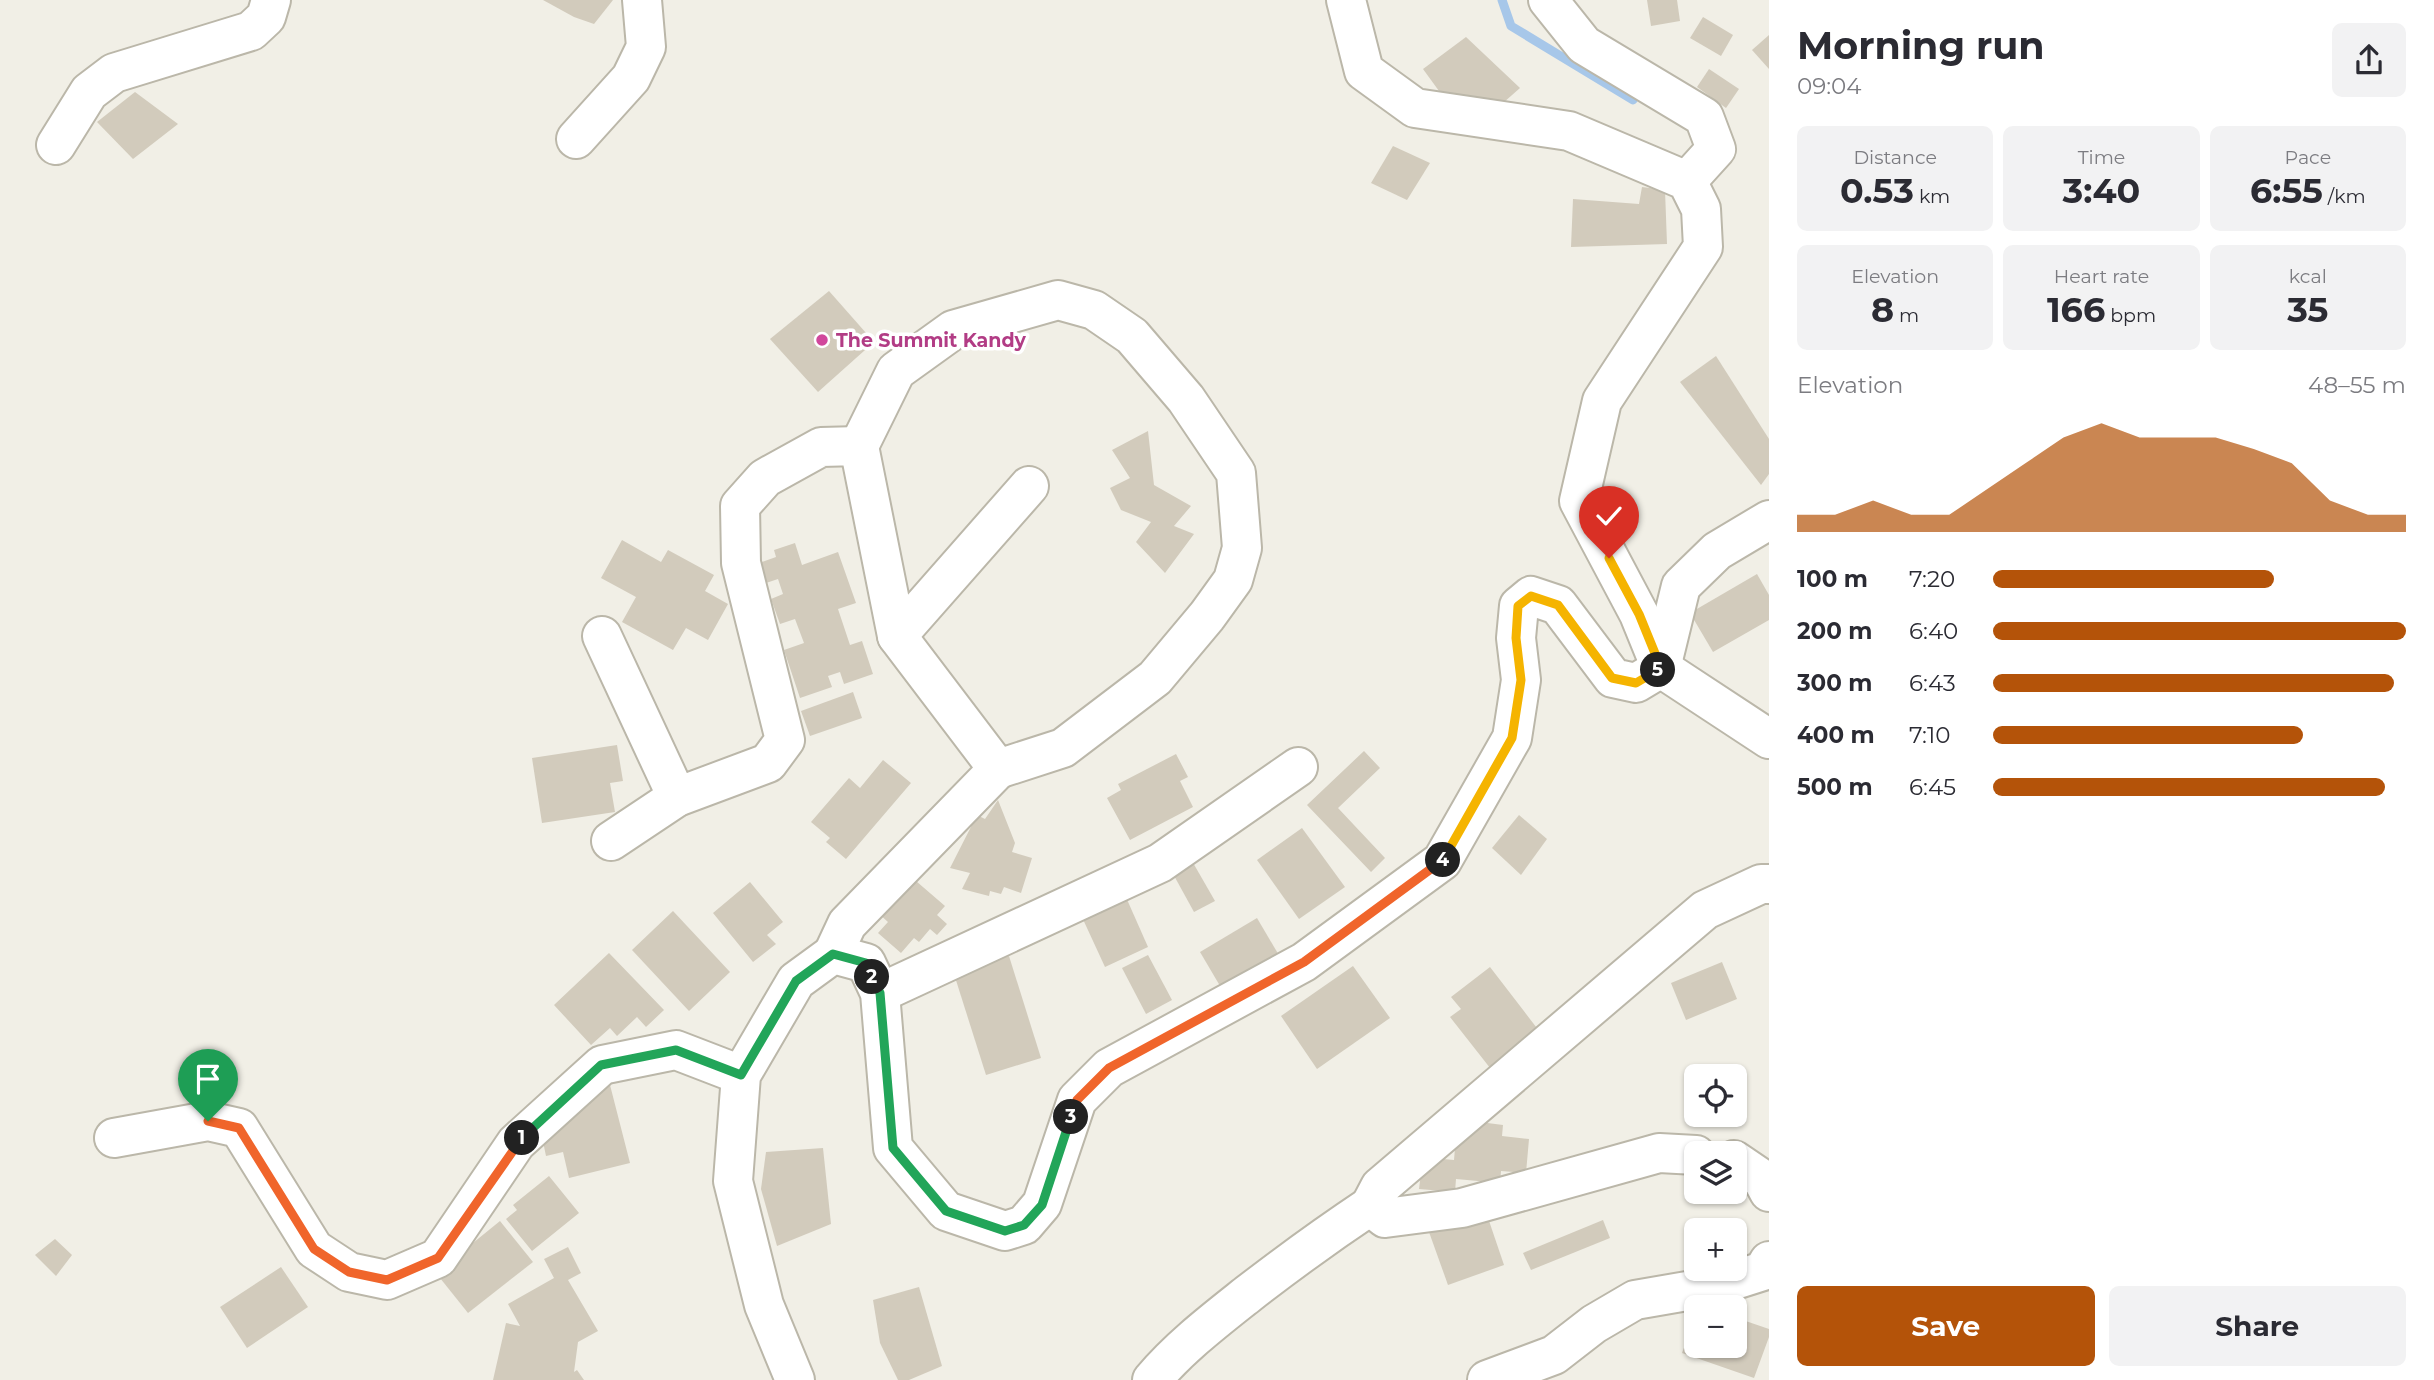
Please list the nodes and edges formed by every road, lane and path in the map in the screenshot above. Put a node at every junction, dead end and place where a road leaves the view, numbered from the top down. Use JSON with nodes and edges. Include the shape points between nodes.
{"nodes":[{"id":1,"x":271,"y":0,"type":"edge"},
{"id":2,"x":642,"y":0,"type":"edge"},
{"id":3,"x":1346,"y":0,"type":"edge"},
{"id":4,"x":1548,"y":0,"type":"edge"},
{"id":5,"x":576,"y":139,"type":"dead end"},
{"id":6,"x":56,"y":145,"type":"dead end"},
{"id":7,"x":1687,"y":181,"type":"junction"},
{"id":8,"x":859,"y":446,"type":"junction"},
{"id":9,"x":1029,"y":486,"type":"dead end"},
{"id":10,"x":1769,"y":520,"type":"edge"},
{"id":11,"x":602,"y":636,"type":"dead end"},
{"id":12,"x":897,"y":636,"type":"junction"},
{"id":13,"x":1661,"y":668,"type":"junction"},
{"id":14,"x":1769,"y":739,"type":"edge"},
{"id":15,"x":1298,"y":767,"type":"dead end"},
{"id":16,"x":998,"y":769,"type":"junction"},
{"id":17,"x":677,"y":797,"type":"junction"},
{"id":18,"x":611,"y":841,"type":"dead end"},
{"id":19,"x":1769,"y":884,"type":"edge"},
{"id":20,"x":833,"y":954,"type":"junction"},
{"id":21,"x":880,"y":993,"type":"junction"},
{"id":22,"x":741,"y":1075,"type":"junction"},
{"id":23,"x":114,"y":1138,"type":"dead end"},
{"id":24,"x":1684,"y":1154,"type":"edge"},
{"id":25,"x":1747,"y":1169,"type":"edge"},
{"id":26,"x":1769,"y":1192,"type":"edge"},
{"id":27,"x":1370,"y":1206,"type":"junction"},
{"id":28,"x":1769,"y":1261,"type":"edge"},
{"id":29,"x":795,"y":1380,"type":"edge"},
{"id":30,"x":1152,"y":1380,"type":"edge"},
{"id":31,"x":1487,"y":1380,"type":"edge"}],
"edges":[{"from":1,"to":6,"type":"street","via":[[267,17],[251,31],[114,73],[89,92]]},
{"from":2,"to":5,"type":"street","via":[[646,47],[631,78]]},
{"from":3,"to":7,"type":"street","via":[[1364,71],[1415,108],[1569,131]]},
{"from":4,"to":7,"type":"street","via":[[1584,45],[1704,117],[1716,149]]},
{"from":7,"to":13,"type":"street","via":[[1702,209],[1703,247],[1602,401],[1579,501],[1639,614]]},
{"from":8,"to":12,"type":"street"},
{"from":8,"to":16,"type":"street","via":[[896,371],[953,330],[1058,300],[1094,310],[1132,336],[1186,399],[1236,473],[1241,548],[1233,580],[1206,616],[1155,677],[1063,748]]},
{"from":8,"to":17,"type":"street","via":[[821,447],[765,478],[740,506],[741,563],[785,740],[768,763]]},
{"from":9,"to":12,"type":"street"},
{"from":10,"to":13,"type":"street","via":[[1717,551],[1681,586]]},
{"from":11,"to":17,"type":"street"},
{"from":12,"to":16,"type":"street"},
{"from":13,"to":14,"type":"street"},
{"from":13,"to":21,"type":"street","via":[[1636,683],[1612,678],[1558,605],[1531,596],[1518,606],[1521,680],[1512,738],[1442,861],[1304,962],[1109,1068],[1077,1100],[1042,1205],[1024,1225],[1005,1231],[946,1211],[893,1148]]},
{"from":15,"to":21,"type":"street","via":[[1160,863]]},
{"from":16,"to":20,"type":"street","via":[[847,924]]},
{"from":17,"to":18,"type":"street"},
{"from":19,"to":27,"type":"street","via":[[1705,909],[1380,1187]]},
{"from":20,"to":21,"type":"street","via":[[866,963]]},
{"from":20,"to":22,"type":"street","via":[[796,981]]},
{"from":22,"to":23,"type":"street","via":[[676,1050],[601,1065],[516,1143],[438,1258],[387,1280],[349,1272],[314,1249],[239,1128],[208,1121]]},
{"from":22,"to":29,"type":"street","via":[[733,1181],[764,1305]]},
{"from":24,"to":27,"type":"street","via":[[1659,1153],[1462,1208],[1385,1219]]},
{"from":25,"to":26,"type":"street","via":[[1762,1179]]},
{"from":27,"to":30,"type":"street","via":[[1222,1314]]},
{"from":28,"to":31,"type":"street","via":[[1763,1271],[1716,1286],[1635,1300],[1554,1355]]}]}
